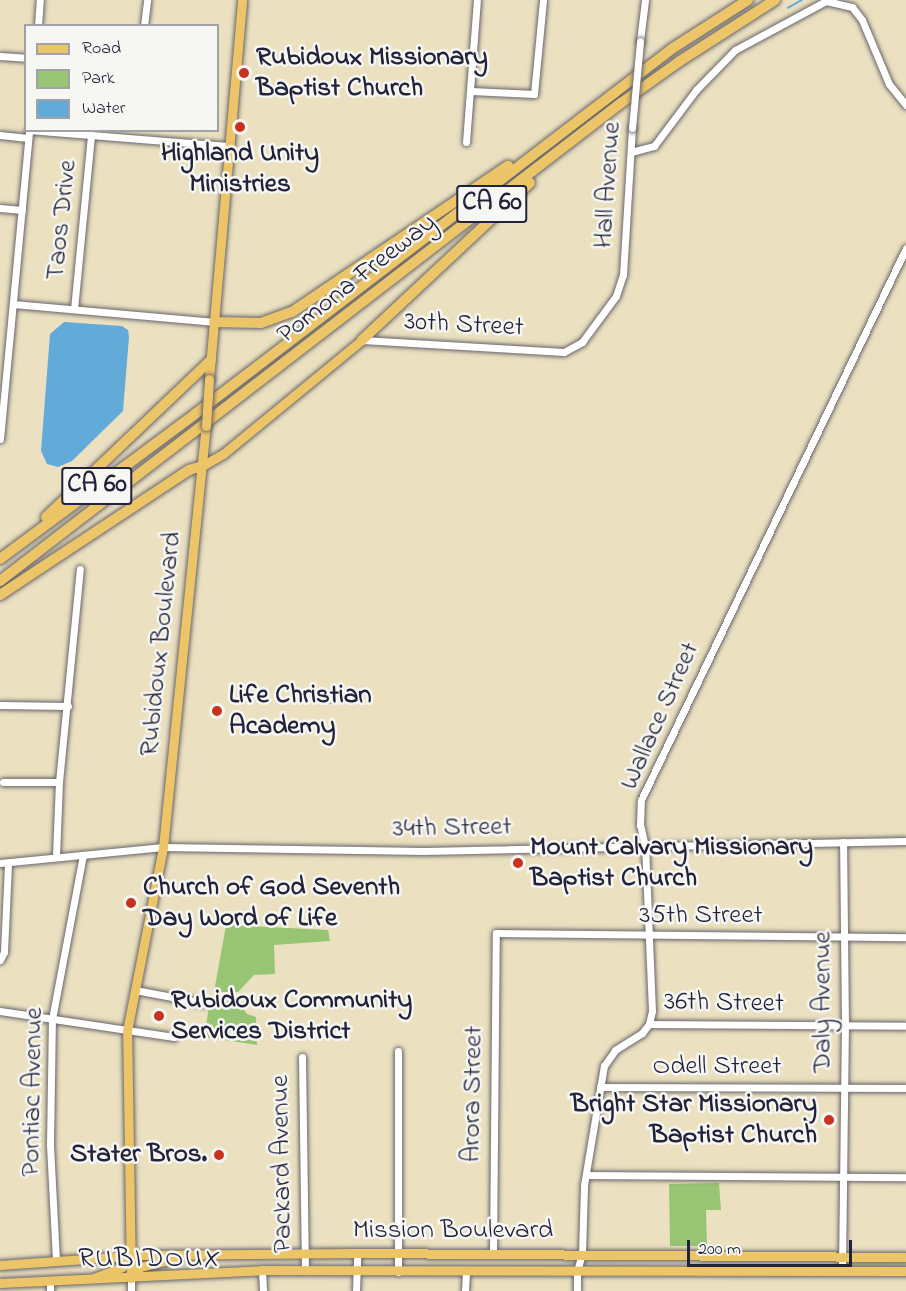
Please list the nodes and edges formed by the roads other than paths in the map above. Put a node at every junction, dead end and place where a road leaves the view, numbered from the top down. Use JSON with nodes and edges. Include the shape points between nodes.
{"nodes":[{"id":1,"x":40,"y":0,"type":"edge"},
{"id":2,"x":147,"y":0,"type":"edge"},
{"id":3,"x":242,"y":0,"type":"edge"},
{"id":4,"x":477,"y":0,"type":"edge"},
{"id":5,"x":543,"y":0,"type":"edge"},
{"id":6,"x":645,"y":0,"type":"edge"},
{"id":7,"x":748,"y":0,"type":"edge"},
{"id":8,"x":776,"y":0,"type":"edge"},
{"id":9,"x":38,"y":24,"type":"edge"},
{"id":10,"x":144,"y":24,"type":"edge"},
{"id":11,"x":0,"y":56,"type":"edge"},
{"id":12,"x":24,"y":58,"type":"edge"},
{"id":13,"x":471,"y":91,"type":"junction"},
{"id":14,"x":906,"y":105,"type":"edge"},
{"id":15,"x":594,"y":127,"type":"junction"},
{"id":16,"x":28,"y":134,"type":"edge"},
{"id":17,"x":136,"y":134,"type":"edge"},
{"id":18,"x":0,"y":135,"type":"edge"},
{"id":19,"x":92,"y":135,"type":"junction"},
{"id":20,"x":466,"y":142,"type":"dead end"},
{"id":21,"x":230,"y":146,"type":"junction"},
{"id":22,"x":537,"y":150,"type":"junction"},
{"id":23,"x":631,"y":152,"type":"junction"},
{"id":24,"x":0,"y":208,"type":"edge"},
{"id":25,"x":22,"y":210,"type":"junction"},
{"id":26,"x":906,"y":248,"type":"edge"},
{"id":27,"x":14,"y":304,"type":"junction"},
{"id":28,"x":74,"y":309,"type":"junction"},
{"id":29,"x":214,"y":322,"type":"junction"},
{"id":30,"x":362,"y":340,"type":"junction"},
{"id":31,"x":564,"y":352,"type":"joint"},
{"id":32,"x":211,"y":360,"type":"junction"},
{"id":33,"x":0,"y":439,"type":"edge"},
{"id":34,"x":202,"y":466,"type":"junction"},
{"id":35,"x":0,"y":558,"type":"edge"},
{"id":36,"x":80,"y":569,"type":"dead end"},
{"id":37,"x":0,"y":581,"type":"edge"},
{"id":38,"x":0,"y":595,"type":"edge"},
{"id":39,"x":0,"y":705,"type":"edge"},
{"id":40,"x":68,"y":706,"type":"junction"},
{"id":41,"x":3,"y":782,"type":"dead end"},
{"id":42,"x":59,"y":782,"type":"junction"},
{"id":43,"x":906,"y":841,"type":"edge"},
{"id":44,"x":843,"y":843,"type":"junction"},
{"id":45,"x":163,"y":846,"type":"junction"},
{"id":46,"x":645,"y":846,"type":"junction"},
{"id":47,"x":83,"y":855,"type":"junction"},
{"id":48,"x":56,"y":856,"type":"junction"},
{"id":49,"x":4,"y":863,"type":"edge"},
{"id":50,"x":496,"y":933,"type":"joint"},
{"id":51,"x":650,"y":937,"type":"junction"},
{"id":52,"x":844,"y":937,"type":"junction"},
{"id":53,"x":906,"y":937,"type":"edge"},
{"id":54,"x":0,"y":960,"type":"edge"},
{"id":55,"x":135,"y":990,"type":"junction"},
{"id":56,"x":204,"y":1003,"type":"dead end"},
{"id":57,"x":0,"y":1011,"type":"edge"},
{"id":58,"x":52,"y":1019,"type":"junction"},
{"id":59,"x":649,"y":1024,"type":"junction"},
{"id":60,"x":845,"y":1026,"type":"junction"},
{"id":61,"x":906,"y":1026,"type":"edge"},
{"id":62,"x":127,"y":1031,"type":"junction"},
{"id":63,"x":174,"y":1037,"type":"dead end"},
{"id":64,"x":398,"y":1051,"type":"dead end"},
{"id":65,"x":302,"y":1057,"type":"dead end"},
{"id":66,"x":600,"y":1087,"type":"junction"},
{"id":67,"x":843,"y":1088,"type":"junction"},
{"id":68,"x":906,"y":1088,"type":"edge"},
{"id":69,"x":586,"y":1175,"type":"junction"},
{"id":70,"x":844,"y":1176,"type":"junction"},
{"id":71,"x":906,"y":1177,"type":"edge"},
{"id":72,"x":357,"y":1253,"type":"junction"},
{"id":73,"x":306,"y":1254,"type":"junction"},
{"id":74,"x":493,"y":1254,"type":"junction"},
{"id":75,"x":582,"y":1254,"type":"junction"},
{"id":76,"x":132,"y":1255,"type":"junction"},
{"id":77,"x":189,"y":1255,"type":"junction"},
{"id":78,"x":398,"y":1255,"type":"junction"},
{"id":79,"x":842,"y":1257,"type":"junction"},
{"id":80,"x":906,"y":1257,"type":"edge"},
{"id":81,"x":56,"y":1260,"type":"junction"},
{"id":82,"x":0,"y":1265,"type":"edge"},
{"id":83,"x":842,"y":1269,"type":"junction"},
{"id":84,"x":262,"y":1270,"type":"junction"},
{"id":85,"x":305,"y":1270,"type":"junction"},
{"id":86,"x":357,"y":1271,"type":"junction"},
{"id":87,"x":466,"y":1271,"type":"junction"},
{"id":88,"x":577,"y":1271,"type":"junction"},
{"id":89,"x":906,"y":1271,"type":"edge"},
{"id":90,"x":398,"y":1272,"type":"junction"},
{"id":91,"x":131,"y":1278,"type":"junction"},
{"id":92,"x":87,"y":1281,"type":"junction"},
{"id":93,"x":0,"y":1283,"type":"edge"},
{"id":94,"x":50,"y":1287,"type":"edge"},
{"id":95,"x":131,"y":1291,"type":"edge"},
{"id":96,"x":263,"y":1291,"type":"edge"},
{"id":97,"x":356,"y":1291,"type":"edge"},
{"id":98,"x":465,"y":1291,"type":"edge"},
{"id":99,"x":577,"y":1291,"type":"edge"}],
"edges":[{"from":1,"to":9,"type":"street"},
{"from":2,"to":10,"type":"street"},
{"from":3,"to":21,"type":"main road","name":"Rubidoux Boulevard"},
{"from":4,"to":13,"type":"street"},
{"from":5,"to":13,"type":"street","via":[[534,94]]},
{"from":6,"to":23,"type":"street","name":"Hall Avenue","bridge":true},
{"from":7,"to":22,"type":"highway","name":"Pomona Freeway","number":"CA 60","via":[[672,48]]},
{"from":8,"to":15,"type":"highway","name":"Pomona Freeway","number":"CA 60","via":[[680,61]]},
{"from":11,"to":12,"type":"street"},
{"from":13,"to":20,"type":"street"},
{"from":14,"to":23,"type":"street","via":[[889,84],[857,14],[846,5],[826,1],[735,50],[696,90],[654,146]]},
{"from":15,"to":30,"type":"highway","via":[[467,239]]},
{"from":15,"to":37,"type":"highway","name":"Pomona Freeway","number":"CA 60"},
{"from":16,"to":18,"type":"street"},
{"from":16,"to":19,"type":"street"},
{"from":16,"to":25,"type":"street"},
{"from":17,"to":19,"type":"street"},
{"from":17,"to":21,"type":"street"},
{"from":19,"to":28,"type":"street","name":"Taos Drive"},
{"from":21,"to":29,"type":"main road","name":"Rubidoux Boulevard"},
{"from":22,"to":29,"type":"highway","via":[[490,176],[292,312],[261,323]]},
{"from":22,"to":35,"type":"highway","name":"Pomona Freeway","number":"CA 60","via":[[195,414]]},
{"from":23,"to":31,"type":"street","name":"Hall Avenue","via":[[623,275],[616,296],[582,342]]},
{"from":24,"to":25,"type":"street"},
{"from":25,"to":27,"type":"street"},
{"from":26,"to":46,"type":"street","name":"Wallace Street","via":[[641,800],[640,825]]},
{"from":27,"to":28,"type":"street"},
{"from":27,"to":33,"type":"street"},
{"from":28,"to":29,"type":"street"},
{"from":29,"to":32,"type":"main road","name":"Rubidoux Boulevard"},
{"from":30,"to":31,"type":"street","name":"30th Street"},
{"from":30,"to":34,"type":"main road","via":[[223,454]]},
{"from":32,"to":34,"type":"main road","name":"Rubidoux Boulevard","bridge":true},
{"from":32,"to":35,"type":"highway"},
{"from":34,"to":38,"type":"highway","via":[[190,469]]},
{"from":34,"to":45,"type":"main road","name":"Rubidoux Boulevard"},
{"from":36,"to":40,"type":"street"},
{"from":39,"to":40,"type":"street"},
{"from":40,"to":42,"type":"street"},
{"from":41,"to":42,"type":"street"},
{"from":42,"to":48,"type":"street"},
{"from":43,"to":44,"type":"street","name":"34th Street"},
{"from":44,"to":46,"type":"street","name":"34th Street"},
{"from":44,"to":52,"type":"street","name":"Daly Avenue"},
{"from":45,"to":46,"type":"street","name":"34th Street","via":[[424,851]]},
{"from":45,"to":47,"type":"street","name":"34th Street"},
{"from":45,"to":55,"type":"main road","name":"Rubidoux Boulevard"},
{"from":46,"to":51,"type":"street","name":"Wallace Street"},
{"from":47,"to":48,"type":"street","name":"34th Street"},
{"from":47,"to":58,"type":"street","name":"Pontiac Avenue"},
{"from":48,"to":49,"type":"street","name":"34th Street"},
{"from":49,"to":54,"type":"street"},
{"from":50,"to":51,"type":"street","name":"35th Street"},
{"from":50,"to":74,"type":"street","name":"Arora Street"},
{"from":51,"to":52,"type":"street","name":"35th Street"},
{"from":51,"to":59,"type":"street","name":"Wallace Street"},
{"from":52,"to":53,"type":"street","name":"35th Street"},
{"from":52,"to":60,"type":"street","name":"Daly Avenue"},
{"from":55,"to":56,"type":"street"},
{"from":55,"to":62,"type":"main road","name":"Rubidoux Boulevard"},
{"from":57,"to":58,"type":"street"},
{"from":58,"to":62,"type":"street"},
{"from":58,"to":81,"type":"street","name":"Pontiac Avenue","via":[[50,1144]]},
{"from":59,"to":60,"type":"street","name":"36th Street"},
{"from":59,"to":66,"type":"street","via":[[638,1038],[611,1055],[604,1066]]},
{"from":60,"to":61,"type":"street","name":"36th Street"},
{"from":60,"to":67,"type":"street","name":"Daly Avenue"},
{"from":62,"to":63,"type":"street"},
{"from":62,"to":76,"type":"main road","name":"Rubidoux Boulevard"},
{"from":64,"to":78,"type":"street"},
{"from":65,"to":73,"type":"street","name":"Packard Avenue"},
{"from":66,"to":67,"type":"street","name":"Odell Street"},
{"from":66,"to":69,"type":"street"},
{"from":67,"to":68,"type":"street","name":"Odell Street"},
{"from":67,"to":70,"type":"street","name":"Daly Avenue"},
{"from":69,"to":70,"type":"street"},
{"from":69,"to":75,"type":"street"},
{"from":70,"to":71,"type":"street"},
{"from":70,"to":79,"type":"street","name":"Daly Avenue"},
{"from":72,"to":73,"type":"main road","name":"Mission Boulevard"},
{"from":72,"to":78,"type":"main road","name":"Mission Boulevard"},
{"from":72,"to":86,"type":"street"},
{"from":73,"to":77,"type":"main road","name":"Mission Boulevard"},
{"from":73,"to":85,"type":"street","name":"Packard Avenue"},
{"from":74,"to":75,"type":"main road","name":"Mission Boulevard"},
{"from":74,"to":78,"type":"main road","name":"Mission Boulevard"},
{"from":75,"to":79,"type":"main road","name":"Mission Boulevard"},
{"from":75,"to":88,"type":"street"},
{"from":76,"to":77,"type":"main road","name":"Mission Boulevard"},
{"from":76,"to":81,"type":"main road","name":"Mission Boulevard"},
{"from":76,"to":91,"type":"main road","name":"Rubidoux Boulevard"},
{"from":76,"to":92,"type":"main road","via":[[122,1267]]},
{"from":77,"to":91,"type":"main road","via":[[140,1267]]},
{"from":78,"to":90,"type":"street"},
{"from":79,"to":80,"type":"main road","name":"Mission Boulevard"},
{"from":79,"to":83,"type":"street","name":"Daly Avenue"},
{"from":81,"to":82,"type":"main road","name":"Mission Boulevard"},
{"from":83,"to":88,"type":"main road","name":"Mission Boulevard"},
{"from":83,"to":89,"type":"main road","name":"Mission Boulevard"},
{"from":84,"to":85,"type":"main road","name":"Mission Boulevard"},
{"from":84,"to":91,"type":"main road","name":"Mission Boulevard"},
{"from":84,"to":96,"type":"street"},
{"from":85,"to":86,"type":"main road","name":"Mission Boulevard"},
{"from":86,"to":90,"type":"main road","name":"Mission Boulevard"},
{"from":86,"to":97,"type":"street"},
{"from":87,"to":88,"type":"main road","name":"Mission Boulevard"},
{"from":87,"to":90,"type":"main road","name":"Mission Boulevard"},
{"from":87,"to":98,"type":"street"},
{"from":88,"to":99,"type":"street"},
{"from":91,"to":92,"type":"main road","name":"Mission Boulevard"},
{"from":91,"to":95,"type":"street","name":"Rubidoux Boulevard"},
{"from":92,"to":94,"type":"main road","name":"Mission Boulevard"},
{"from":93,"to":94,"type":"main road","name":"Mission Boulevard"}]}
